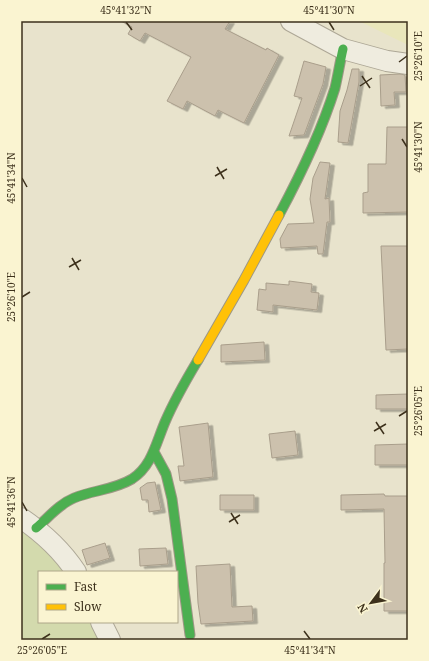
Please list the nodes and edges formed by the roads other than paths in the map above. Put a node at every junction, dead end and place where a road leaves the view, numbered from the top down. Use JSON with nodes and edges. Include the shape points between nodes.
{"nodes":[{"id":1,"x":290,"y":21,"type":"edge"},
{"id":2,"x":343,"y":49,"type":"junction"},
{"id":3,"x":408,"y":64,"type":"edge"},
{"id":4,"x":154,"y":452,"type":"junction"},
{"id":5,"x":28,"y":523,"type":"edge"},
{"id":6,"x":75,"y":571,"type":"edge"},
{"id":7,"x":102,"y":623,"type":"edge"},
{"id":8,"x":190,"y":635,"type":"dead end"},
{"id":9,"x":110,"y":640,"type":"edge"}],
"edges":[{"from":1,"to":2,"type":"street"},
{"from":2,"to":3,"type":"street"},
{"from":2,"to":4,"type":"street","via":[[335,87],[304,168],[244,280],[184,382]]},
{"from":4,"to":5,"type":"street","via":[[142,471],[132,479],[74,498],[53,512]]},
{"from":4,"to":8,"type":"street","via":[[166,474],[172,499]]},
{"from":5,"to":6,"type":"street","via":[[57,547]]},
{"from":7,"to":9,"type":"street"}]}
